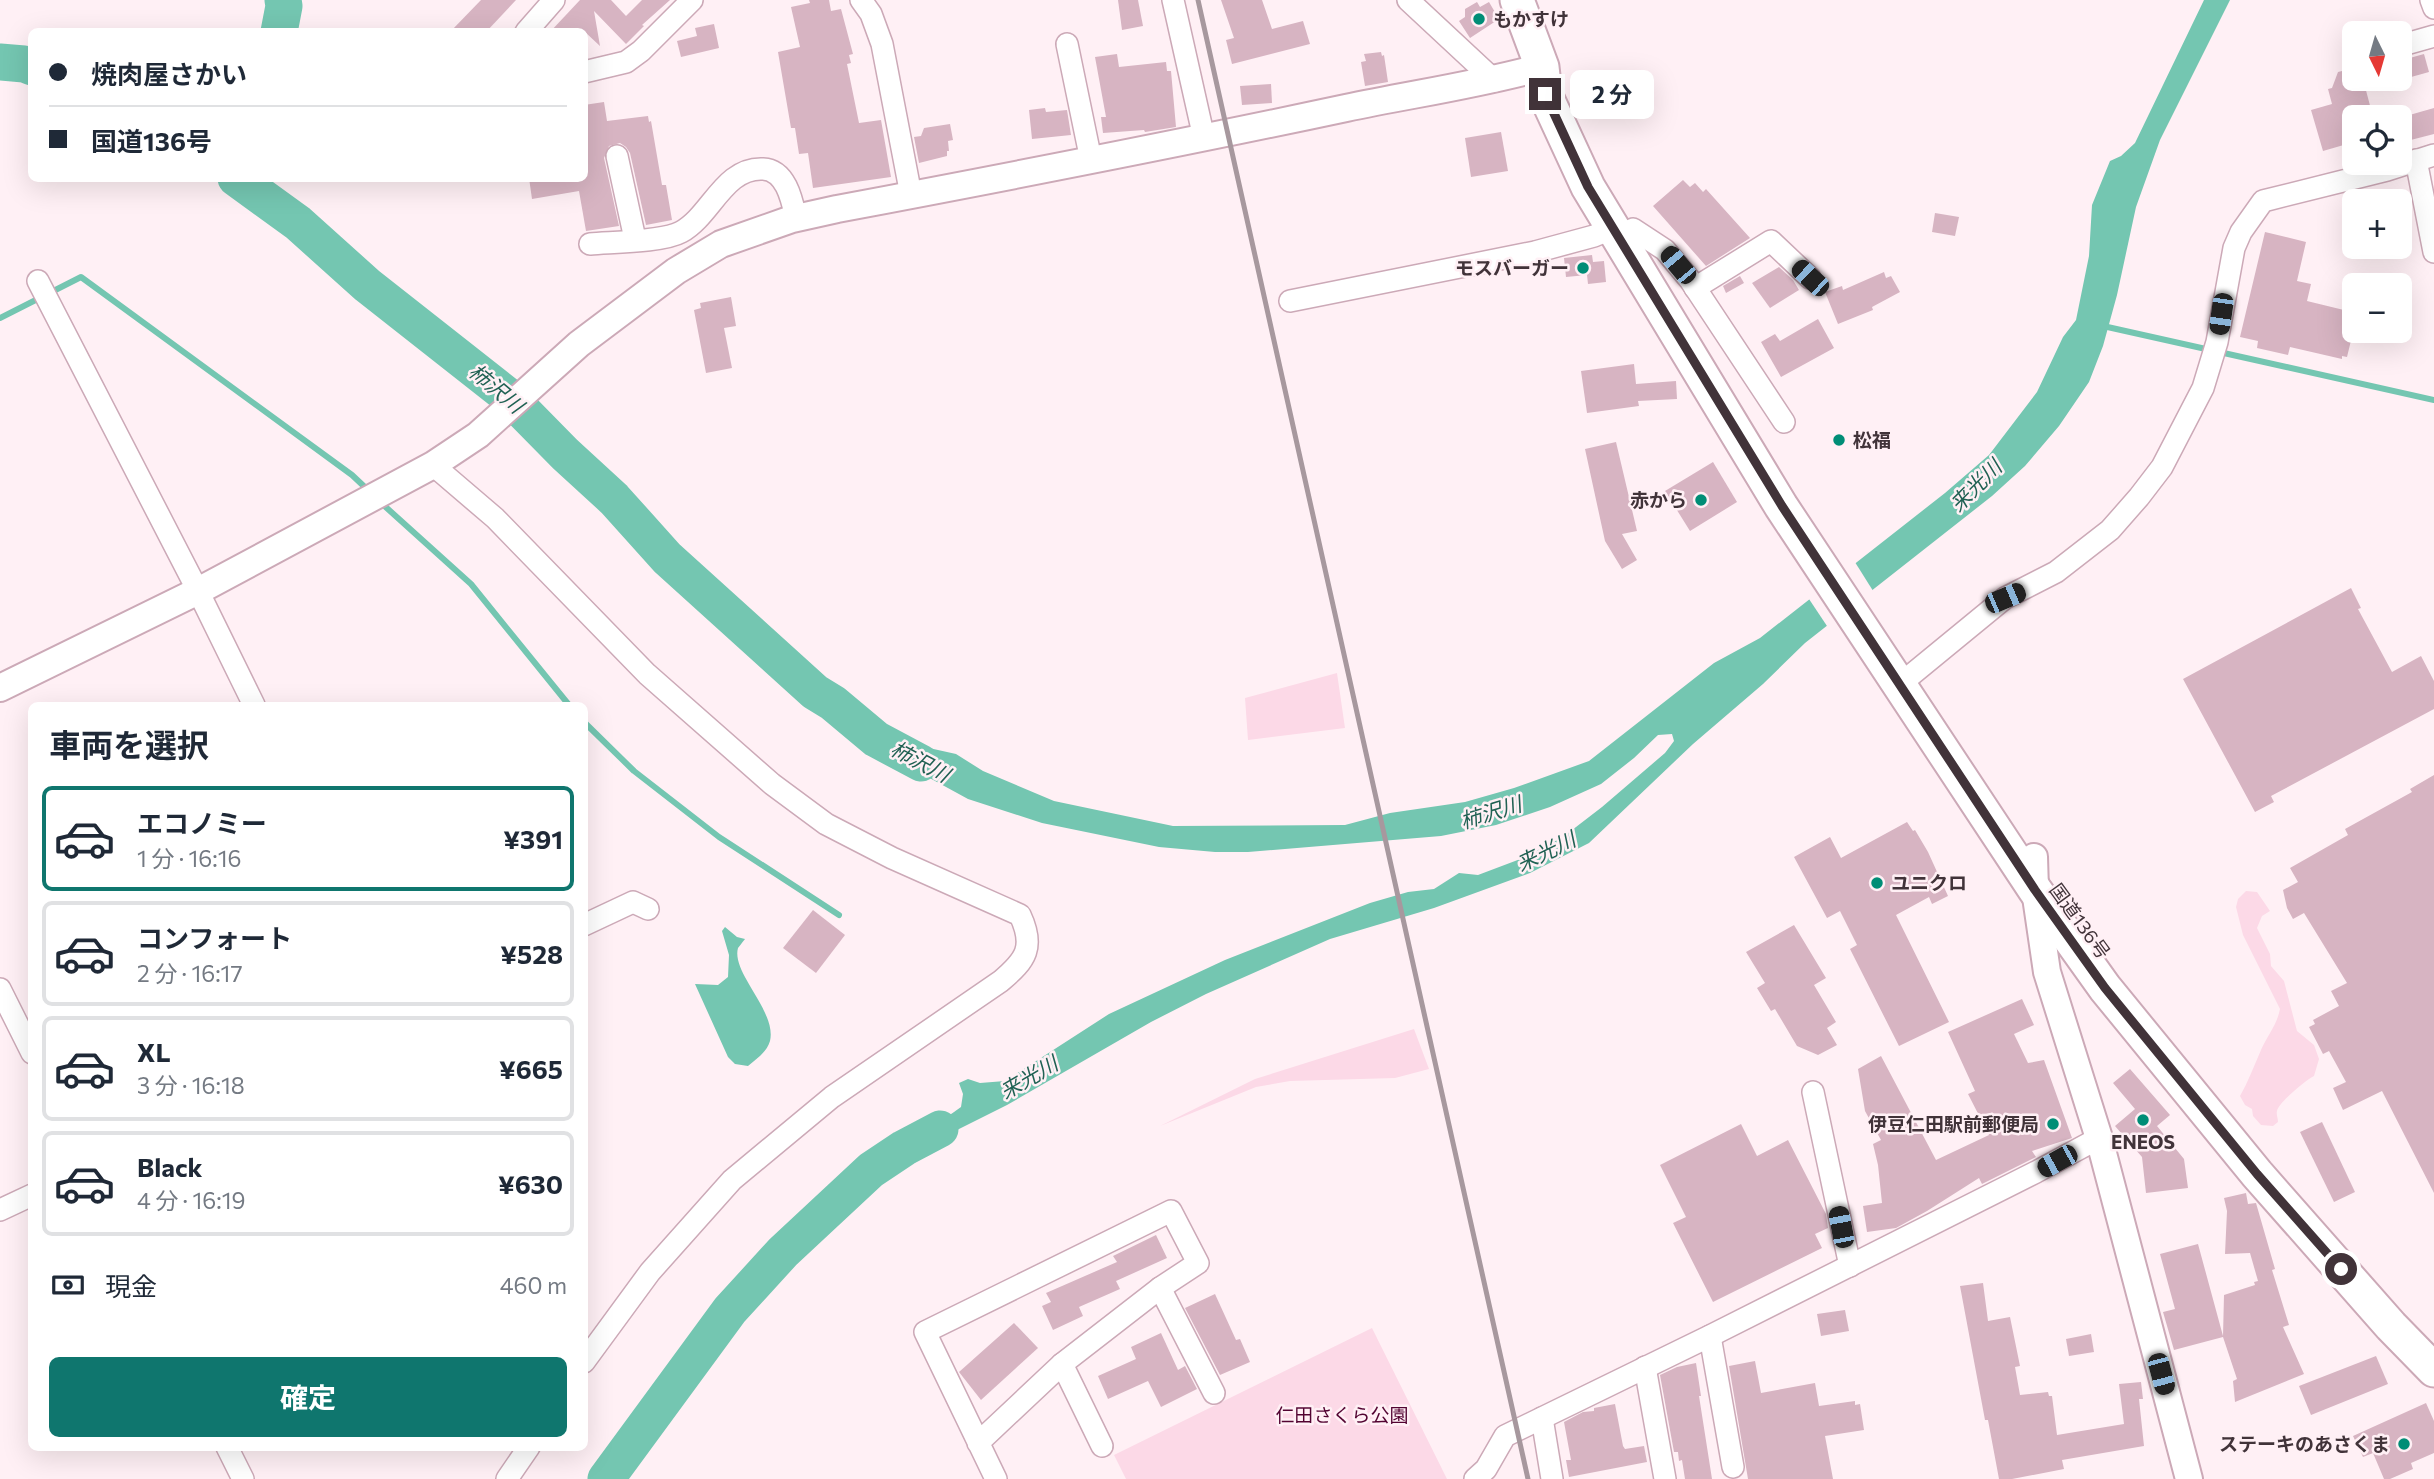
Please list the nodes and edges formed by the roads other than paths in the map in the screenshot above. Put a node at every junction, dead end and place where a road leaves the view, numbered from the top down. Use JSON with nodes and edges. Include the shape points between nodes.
{"nodes":[{"id":1,"x":554,"y":0,"type":"edge"},
{"id":2,"x":692,"y":0,"type":"edge"},
{"id":3,"x":861,"y":0,"type":"edge"},
{"id":4,"x":1172,"y":0,"type":"edge"},
{"id":5,"x":1408,"y":0,"type":"edge"},
{"id":6,"x":1517,"y":0,"type":"edge"},
{"id":7,"x":2431,"y":0,"type":"edge"},
{"id":8,"x":2434,"y":8,"type":"edge"},
{"id":9,"x":530,"y":28,"type":"edge"},
{"id":10,"x":2434,"y":36,"type":"edge"},
{"id":11,"x":2412,"y":42,"type":"edge"},
{"id":12,"x":1067,"y":44,"type":"dead end"},
{"id":13,"x":1542,"y":67,"type":"junction"},
{"id":14,"x":588,"y":71,"type":"edge"},
{"id":15,"x":1494,"y":80,"type":"junction"},
{"id":16,"x":1204,"y":138,"type":"junction"},
{"id":17,"x":617,"y":156,"type":"dead end"},
{"id":18,"x":2425,"y":157,"type":"edge"},
{"id":19,"x":1091,"y":160,"type":"junction"},
{"id":20,"x":911,"y":195,"type":"junction"},
{"id":21,"x":796,"y":218,"type":"junction"},
{"id":22,"x":1623,"y":228,"type":"junction"},
{"id":23,"x":635,"y":239,"type":"junction"},
{"id":24,"x":590,"y":244,"type":"dead end"},
{"id":25,"x":2434,"y":252,"type":"edge"},
{"id":26,"x":1810,"y":278,"type":"dead end"},
{"id":27,"x":38,"y":281,"type":"dead end"},
{"id":28,"x":1695,"y":288,"type":"junction"},
{"id":29,"x":1290,"y":301,"type":"dead end"},
{"id":30,"x":1784,"y":422,"type":"dead end"},
{"id":31,"x":440,"y":461,"type":"junction"},
{"id":32,"x":198,"y":592,"type":"junction"},
{"id":33,"x":1900,"y":673,"type":"junction"},
{"id":34,"x":0,"y":688,"type":"edge"},
{"id":35,"x":253,"y":702,"type":"edge"},
{"id":36,"x":2034,"y":857,"type":"junction"},
{"id":37,"x":2035,"y":890,"type":"junction"},
{"id":38,"x":648,"y":909,"type":"dead end"},
{"id":39,"x":588,"y":923,"type":"edge"},
{"id":40,"x":0,"y":989,"type":"edge"},
{"id":41,"x":28,"y":1045,"type":"edge"},
{"id":42,"x":1813,"y":1092,"type":"dead end"},
{"id":43,"x":2099,"y":1138,"type":"junction"},
{"id":44,"x":28,"y":1197,"type":"edge"},
{"id":45,"x":0,"y":1210,"type":"edge"},
{"id":46,"x":1850,"y":1266,"type":"junction"},
{"id":47,"x":1160,"y":1288,"type":"junction"},
{"id":48,"x":1710,"y":1336,"type":"junction"},
{"id":49,"x":2434,"y":1339,"type":"edge"},
{"id":50,"x":588,"y":1357,"type":"edge"},
{"id":51,"x":1062,"y":1364,"type":"junction"},
{"id":52,"x":1645,"y":1367,"type":"junction"},
{"id":53,"x":2434,"y":1370,"type":"edge"},
{"id":54,"x":1214,"y":1393,"type":"dead end"},
{"id":55,"x":1542,"y":1418,"type":"junction"},
{"id":56,"x":978,"y":1443,"type":"junction"},
{"id":57,"x":1102,"y":1446,"type":"dead end"},
{"id":58,"x":229,"y":1451,"type":"edge"},
{"id":59,"x":526,"y":1451,"type":"edge"},
{"id":60,"x":1732,"y":1467,"type":"dead end"},
{"id":61,"x":243,"y":1479,"type":"edge"},
{"id":62,"x":507,"y":1479,"type":"edge"},
{"id":63,"x":996,"y":1479,"type":"edge"},
{"id":64,"x":1475,"y":1479,"type":"edge"},
{"id":65,"x":1552,"y":1479,"type":"edge"},
{"id":66,"x":1665,"y":1479,"type":"edge"},
{"id":67,"x":2189,"y":1479,"type":"edge"}],
"edges":[{"from":1,"to":9,"type":"street"},
{"from":2,"to":14,"type":"street","via":[[626,62]]},
{"from":3,"to":20,"type":"street","via":[[882,44]]},
{"from":4,"to":16,"type":"street"},
{"from":5,"to":15,"type":"street"},
{"from":6,"to":13,"type":"highway","name":"国道136号"},
{"from":7,"to":8,"type":"street"},
{"from":10,"to":11,"type":"street"},
{"from":12,"to":19,"type":"street"},
{"from":13,"to":15,"type":"street"},
{"from":13,"to":22,"type":"highway","name":"国道136号","via":[[1545,94],[1588,187]]},
{"from":15,"to":16,"type":"street"},
{"from":16,"to":19,"type":"street"},
{"from":17,"to":23,"type":"street"},
{"from":18,"to":25,"type":"street"},
{"from":18,"to":33,"type":"street","via":[[2263,201],[2234,248],[2217,342],[2203,388],[2154,477],[2110,530],[2056,572],[2005,598]]},
{"from":19,"to":20,"type":"street"},
{"from":20,"to":21,"type":"street"},
{"from":21,"to":23,"type":"street","via":[[781,178],[770,169],[753,168],[737,176],[681,232]]},
{"from":21,"to":31,"type":"street","via":[[721,244],[649,291],[478,435]]},
{"from":22,"to":28,"type":"street","via":[[1665,250]]},
{"from":22,"to":29,"type":"street","via":[[1535,252]]},
{"from":22,"to":33,"type":"highway","name":"国道136号","via":[[1803,525]]},
{"from":23,"to":24,"type":"street"},
{"from":26,"to":28,"type":"street","via":[[1771,241]]},
{"from":27,"to":32,"type":"street"},
{"from":28,"to":30,"type":"street"},
{"from":31,"to":32,"type":"street"},
{"from":31,"to":50,"type":"street","via":[[648,674],[772,785],[837,830],[1020,915],[1027,931],[1027,947],[1011,973],[832,1097],[732,1180],[650,1272]]},
{"from":32,"to":34,"type":"street"},
{"from":32,"to":35,"type":"street"},
{"from":33,"to":36,"type":"highway","name":"国道136号"},
{"from":33,"to":37,"type":"highway","name":"国道136号"},
{"from":36,"to":37,"type":"street"},
{"from":36,"to":49,"type":"highway","name":"国道136号","via":[[2120,977],[2263,1149]]},
{"from":37,"to":43,"type":"street","via":[[2047,972]]},
{"from":37,"to":53,"type":"highway","name":"国道136号","via":[[2105,988],[2257,1174]]},
{"from":38,"to":39,"type":"street","via":[[633,902]]},
{"from":40,"to":41,"type":"street"},
{"from":42,"to":46,"type":"street"},
{"from":43,"to":46,"type":"street"},
{"from":43,"to":67,"type":"street"},
{"from":44,"to":45,"type":"street"},
{"from":46,"to":48,"type":"street"},
{"from":47,"to":51,"type":"street"},
{"from":47,"to":54,"type":"street"},
{"from":47,"to":56,"type":"street","via":[[1198,1263],[1171,1211],[925,1332]]},
{"from":48,"to":52,"type":"street"},
{"from":48,"to":60,"type":"street"},
{"from":51,"to":56,"type":"street"},
{"from":51,"to":57,"type":"street"},
{"from":52,"to":55,"type":"street"},
{"from":52,"to":66,"type":"street"},
{"from":55,"to":64,"type":"street","via":[[1505,1436]]},
{"from":55,"to":65,"type":"street"},
{"from":56,"to":63,"type":"street"},
{"from":58,"to":61,"type":"street"},
{"from":59,"to":62,"type":"street"}]}
